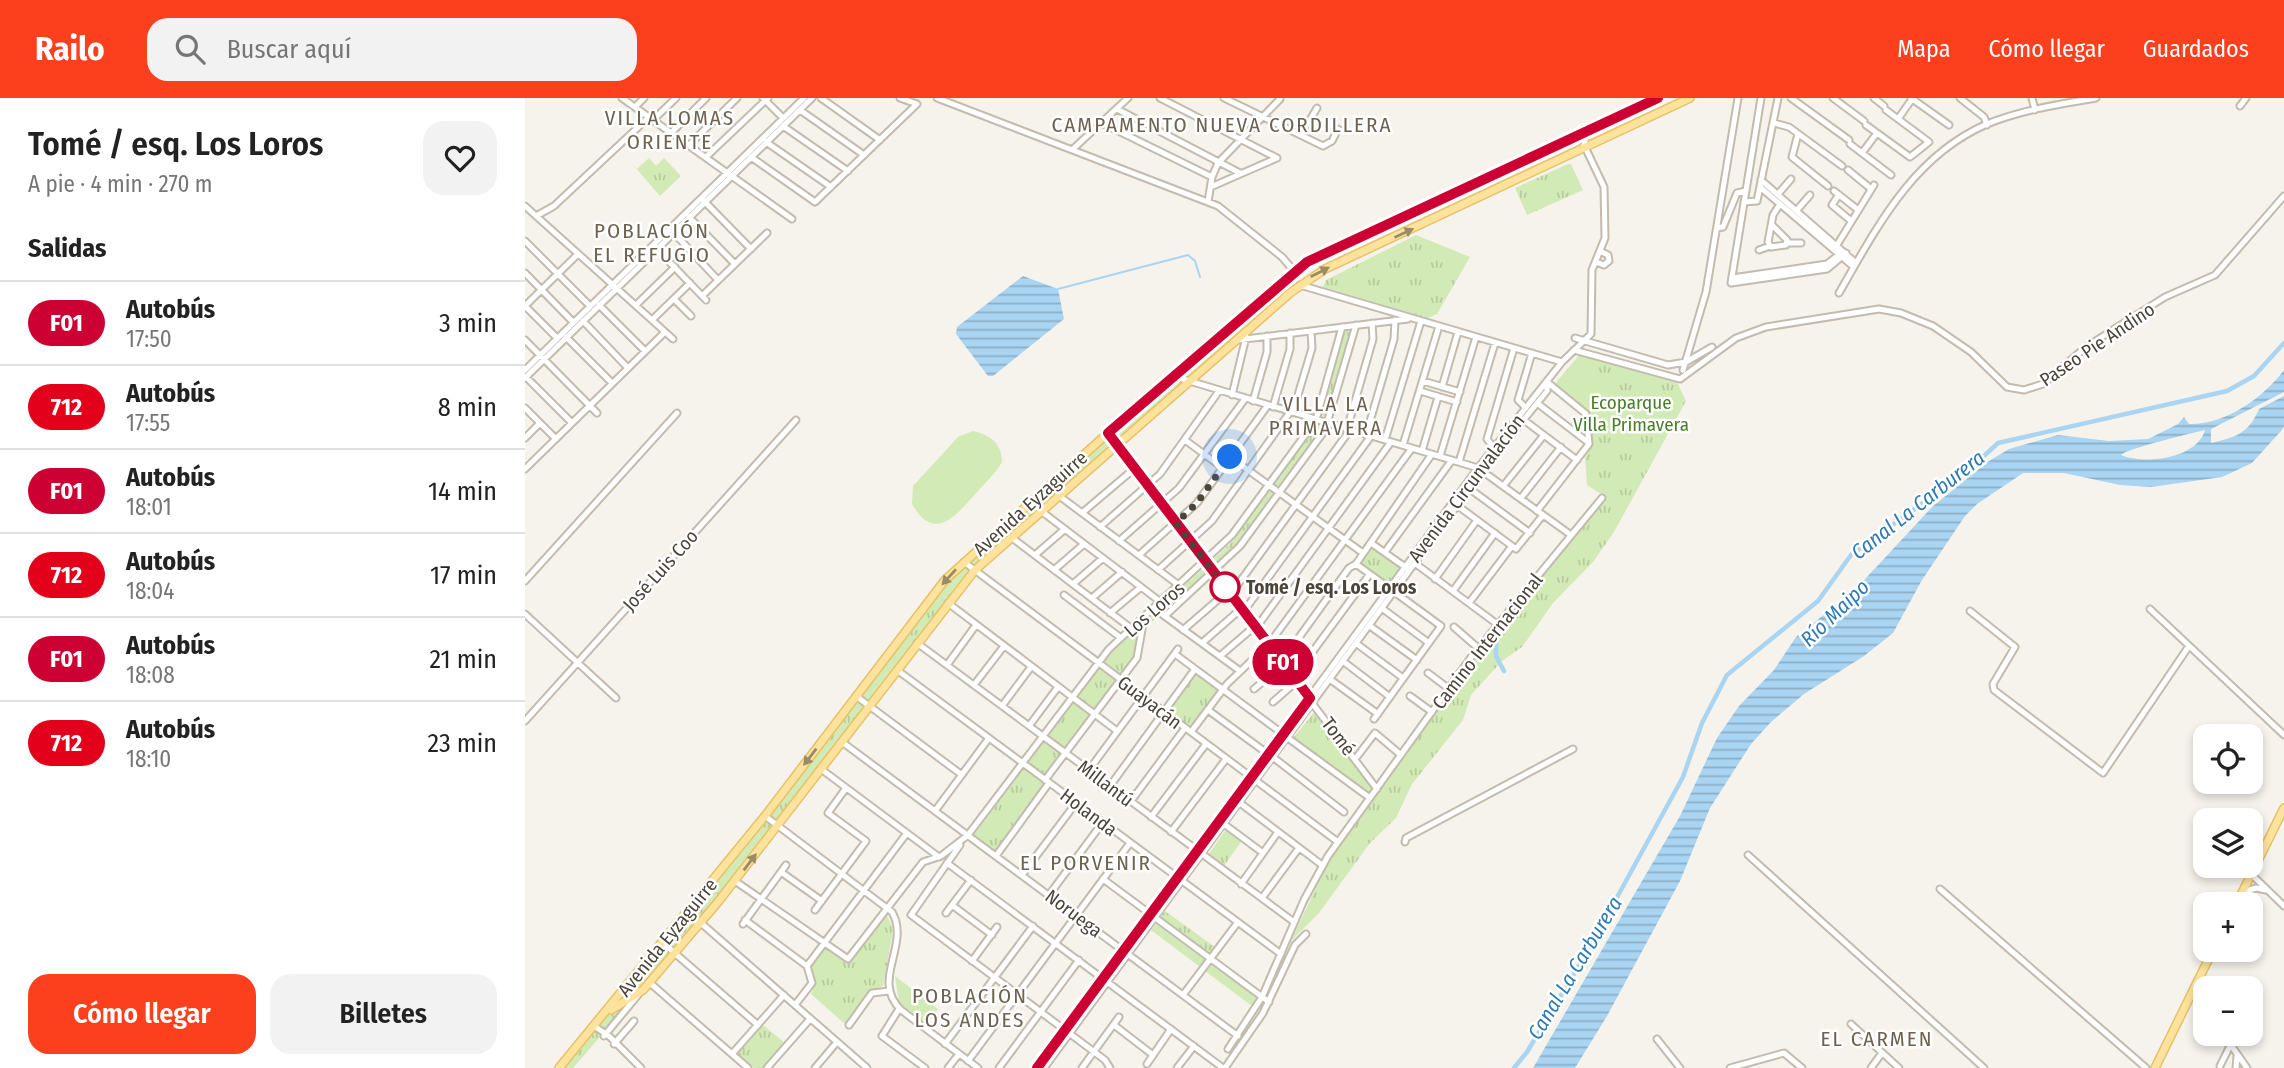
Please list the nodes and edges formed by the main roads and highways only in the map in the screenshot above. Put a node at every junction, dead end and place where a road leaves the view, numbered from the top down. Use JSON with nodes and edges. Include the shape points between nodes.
{"nodes":[{"id":1,"x":1691,"y":98,"type":"edge"},
{"id":2,"x":1654,"y":99,"type":"edge"},
{"id":3,"x":1657,"y":114,"type":"junction"},
{"id":4,"x":1503,"y":170,"type":"junction"},
{"id":5,"x":1509,"y":183,"type":"junction"},
{"id":6,"x":1338,"y":247,"type":"junction"},
{"id":7,"x":1342,"y":262,"type":"junction"},
{"id":8,"x":1270,"y":291,"type":"junction"},
{"id":9,"x":1279,"y":302,"type":"junction"},
{"id":10,"x":1201,"y":352,"type":"junction"},
{"id":11,"x":1210,"y":363,"type":"junction"},
{"id":12,"x":2284,"y":808,"type":"edge"},
{"id":13,"x":2243,"y":892,"type":"edge"},
{"id":14,"x":2207,"y":962,"type":"edge"},
{"id":15,"x":601,"y":1017,"type":"junction"},
{"id":16,"x":559,"y":1068,"type":"edge"},
{"id":17,"x":2155,"y":1068,"type":"edge"}],
"edges":[{"from":1,"to":3,"type":"main road","name":"Avenida Eyzaguirre"},
{"from":2,"to":3,"type":"main road"},
{"from":2,"to":4,"type":"main road","name":"Avenida Eyzaguirre"},
{"from":3,"to":5,"type":"main road","name":"Avenida Eyzaguirre"},
{"from":4,"to":5,"type":"main road"},
{"from":4,"to":6,"type":"main road","name":"Avenida Eyzaguirre"},
{"from":7,"to":5,"type":"main road","name":"Avenida Eyzaguirre","one_way":true},
{"from":6,"to":7,"type":"main road"},
{"from":6,"to":8,"type":"main road","name":"Avenida Eyzaguirre","via":[[1294,271]]},
{"from":9,"to":7,"type":"main road","name":"Avenida Eyzaguirre","one_way":true},
{"from":8,"to":9,"type":"main road"},
{"from":8,"to":10,"type":"main road","name":"Avenida Eyzaguirre"},
{"from":9,"to":11,"type":"main road","name":"Avenida Eyzaguirre"},
{"from":10,"to":11,"type":"main road"},
{"from":10,"to":15,"type":"main road","name":"Avenida Eyzaguirre","one_way":true,"via":[[945,580],[765,816]]},
{"from":15,"to":11,"type":"main road","name":"Avenida Eyzaguirre","one_way":true,"via":[[650,983],[701,923],[975,570]]},
{"from":12,"to":13,"type":"main road"},
{"from":14,"to":17,"type":"main road"},
{"from":15,"to":16,"type":"main road","name":"Avenida Eyzaguirre"}]}
